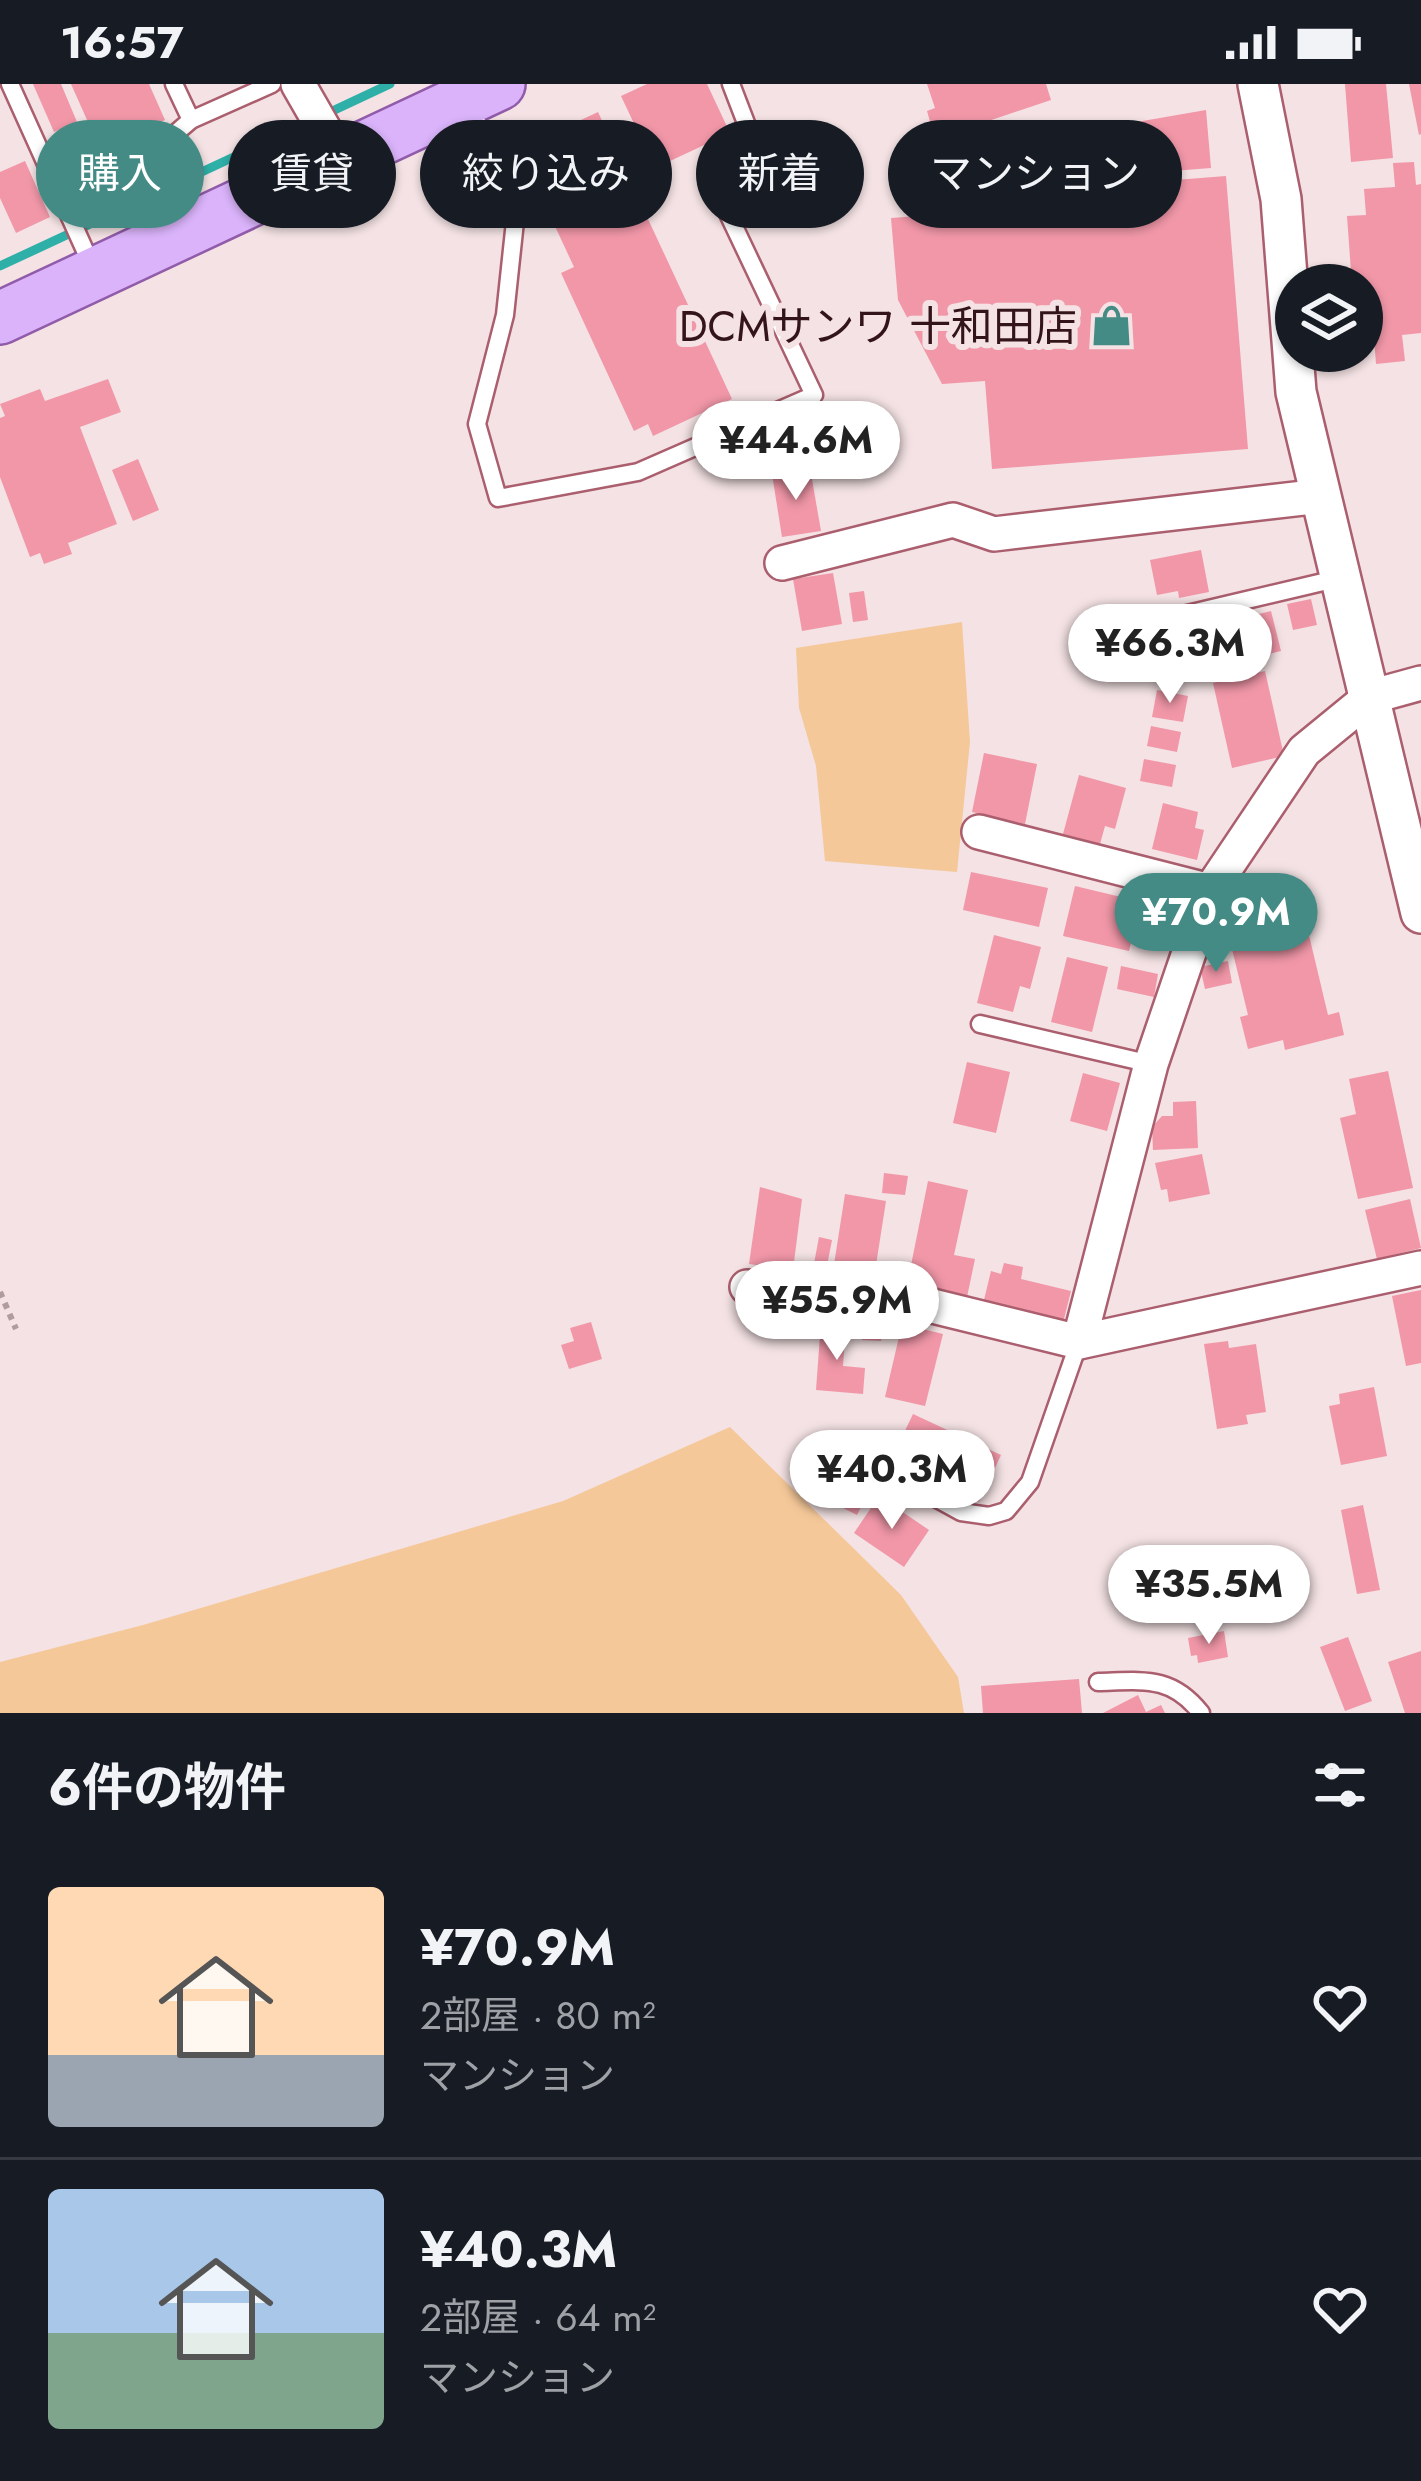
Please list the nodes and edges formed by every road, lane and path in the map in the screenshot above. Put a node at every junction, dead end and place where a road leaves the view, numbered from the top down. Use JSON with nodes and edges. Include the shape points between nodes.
{"nodes":[{"id":1,"x":10,"y":84,"type":"edge"},
{"id":2,"x":174,"y":84,"type":"edge"},
{"id":3,"x":272,"y":84,"type":"edge"},
{"id":4,"x":298,"y":84,"type":"edge"},
{"id":5,"x":730,"y":84,"type":"edge"},
{"id":6,"x":1258,"y":84,"type":"edge"},
{"id":7,"x":490,"y":88,"type":"edge"},
{"id":8,"x":191,"y":120,"type":"joint"},
{"id":9,"x":318,"y":120,"type":"edge"},
{"id":10,"x":396,"y":132,"type":"edge"},
{"id":11,"x":190,"y":228,"type":"edge"},
{"id":12,"x":95,"y":273,"type":"junction"},
{"id":13,"x":0,"y":317,"type":"edge"},
{"id":14,"x":1322,"y":496,"type":"junction"},
{"id":15,"x":782,"y":563,"type":"dead end"},
{"id":16,"x":1341,"y":578,"type":"junction"},
{"id":17,"x":1166,"y":619,"type":"dead end"},
{"id":18,"x":1421,"y":683,"type":"edge"},
{"id":19,"x":1370,"y":697,"type":"junction"},
{"id":20,"x":979,"y":832,"type":"dead end"},
{"id":21,"x":1210,"y":891,"type":"junction"},
{"id":22,"x":1421,"y":913,"type":"edge"},
{"id":23,"x":980,"y":1024,"type":"dead end"},
{"id":24,"x":1151,"y":1064,"type":"junction"},
{"id":25,"x":1421,"y":1268,"type":"edge"},
{"id":26,"x":747,"y":1288,"type":"dead end"},
{"id":27,"x":0,"y":1292,"type":"edge"},
{"id":28,"x":16,"y":1329,"type":"dead end"},
{"id":29,"x":1078,"y":1342,"type":"junction"},
{"id":30,"x":848,"y":1450,"type":"dead end"},
{"id":31,"x":1098,"y":1682,"type":"dead end"},
{"id":32,"x":1201,"y":1713,"type":"edge"}],
"edges":[{"from":1,"to":12,"type":"lane"},
{"from":2,"to":8,"type":"lane"},
{"from":3,"to":8,"type":"lane"},
{"from":4,"to":9,"type":"street"},
{"from":5,"to":7,"type":"lane","via":[[751,136],[722,201],[814,395],[638,472],[498,498],[477,424],[505,315],[517,212]]},
{"from":6,"to":14,"type":"street","via":[[1280,199],[1296,392]]},
{"from":7,"to":10,"type":"main road"},
{"from":11,"to":12,"type":"main road"},
{"from":12,"to":13,"type":"main road"},
{"from":14,"to":15,"type":"street","via":[[994,534],[953,520]]},
{"from":14,"to":16,"type":"street"},
{"from":16,"to":17,"type":"lane"},
{"from":16,"to":19,"type":"street"},
{"from":18,"to":19,"type":"street"},
{"from":19,"to":21,"type":"street","via":[[1304,751]]},
{"from":19,"to":22,"type":"street"},
{"from":20,"to":21,"type":"street"},
{"from":21,"to":24,"type":"street"},
{"from":23,"to":24,"type":"lane"},
{"from":24,"to":29,"type":"street"},
{"from":25,"to":29,"type":"street"},
{"from":26,"to":29,"type":"street","via":[[900,1298]]},
{"from":27,"to":28,"type":"path"},
{"from":29,"to":30,"type":"lane","via":[[1030,1482],[1006,1510],[961,1512]]},
{"from":31,"to":32,"type":"lane","via":[[1166,1681]]}]}
